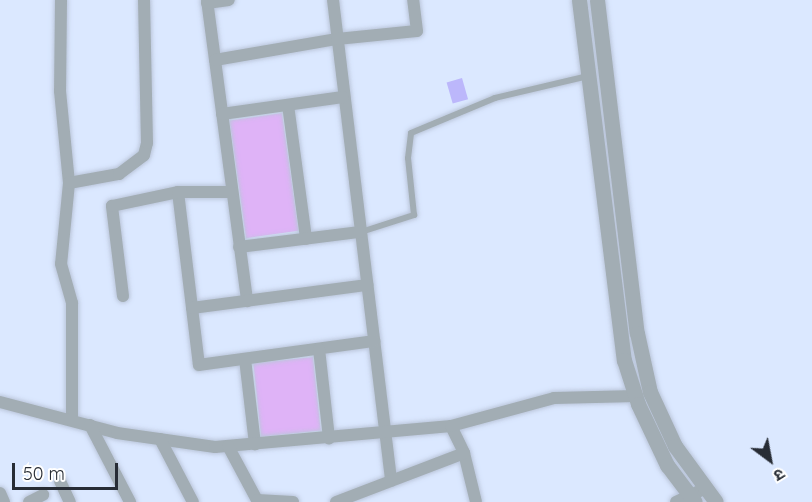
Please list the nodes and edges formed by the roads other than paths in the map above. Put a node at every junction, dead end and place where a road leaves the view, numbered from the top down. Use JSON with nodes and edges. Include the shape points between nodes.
{"nodes":[{"id":1,"x":61,"y":0,"type":"edge"},
{"id":2,"x":144,"y":0,"type":"edge"},
{"id":3,"x":229,"y":0,"type":"edge"},
{"id":4,"x":333,"y":0,"type":"edge"},
{"id":5,"x":413,"y":0,"type":"edge"},
{"id":6,"x":579,"y":0,"type":"edge"},
{"id":7,"x":597,"y":0,"type":"edge"},
{"id":8,"x":207,"y":2,"type":"edge"},
{"id":9,"x":337,"y":39,"type":"junction"},
{"id":10,"x":215,"y":60,"type":"junction"},
{"id":11,"x":588,"y":76,"type":"junction"},
{"id":12,"x":344,"y":97,"type":"junction"},
{"id":13,"x":608,"y":102,"type":"junction"},
{"id":14,"x":592,"y":104,"type":"junction"},
{"id":15,"x":288,"y":105,"type":"junction"},
{"id":16,"x":222,"y":114,"type":"junction"},
{"id":17,"x":69,"y":183,"type":"junction"},
{"id":18,"x":178,"y":192,"type":"junction"},
{"id":19,"x":231,"y":192,"type":"junction"},
{"id":20,"x":360,"y":232,"type":"junction"},
{"id":21,"x":306,"y":239,"type":"junction"},
{"id":22,"x":239,"y":247,"type":"junction"},
{"id":23,"x":367,"y":285,"type":"junction"},
{"id":24,"x":123,"y":296,"type":"dead end"},
{"id":25,"x":247,"y":301,"type":"junction"},
{"id":26,"x":192,"y":308,"type":"junction"},
{"id":27,"x":374,"y":341,"type":"junction"},
{"id":28,"x":319,"y":349,"type":"junction"},
{"id":29,"x":244,"y":359,"type":"junction"},
{"id":30,"x":636,"y":396,"type":"junction"},
{"id":31,"x":0,"y":402,"type":"edge"},
{"id":32,"x":72,"y":420,"type":"junction"},
{"id":33,"x":90,"y":425,"type":"junction"},
{"id":34,"x":450,"y":426,"type":"junction"},
{"id":35,"x":385,"y":432,"type":"junction"},
{"id":36,"x":329,"y":438,"type":"junction"},
{"id":37,"x":160,"y":439,"type":"junction"},
{"id":38,"x":255,"y":444,"type":"junction"},
{"id":39,"x":228,"y":446,"type":"junction"},
{"id":40,"x":464,"y":453,"type":"junction"},
{"id":41,"x":60,"y":481,"type":"dead end"},
{"id":42,"x":391,"y":481,"type":"junction"},
{"id":43,"x":706,"y":488,"type":"junction"},
{"id":44,"x":0,"y":493,"type":"edge"},
{"id":45,"x":43,"y":495,"type":"dead end"},
{"id":46,"x":687,"y":500,"type":"edge"},
{"id":47,"x":257,"y":501,"type":"edge"},
{"id":48,"x":4,"y":502,"type":"edge"},
{"id":49,"x":29,"y":502,"type":"edge"},
{"id":50,"x":70,"y":502,"type":"edge"},
{"id":51,"x":130,"y":502,"type":"edge"},
{"id":52,"x":193,"y":502,"type":"edge"},
{"id":53,"x":293,"y":502,"type":"edge"},
{"id":54,"x":336,"y":502,"type":"edge"},
{"id":55,"x":476,"y":502,"type":"edge"},
{"id":56,"x":715,"y":502,"type":"edge"}],
"edges":[{"from":1,"to":17,"type":"street","via":[[60,91]]},
{"from":2,"to":17,"type":"street","via":[[144,155],[119,174]]},
{"from":3,"to":8,"type":"street"},
{"from":4,"to":9,"type":"street"},
{"from":5,"to":9,"type":"street","via":[[417,31]]},
{"from":6,"to":11,"type":"street"},
{"from":7,"to":13,"type":"street"},
{"from":8,"to":10,"type":"street"},
{"from":9,"to":10,"type":"street"},
{"from":9,"to":12,"type":"street"},
{"from":10,"to":16,"type":"street"},
{"from":11,"to":14,"type":"street"},
{"from":11,"to":20,"type":"lane","via":[[495,98],[411,133],[408,158],[414,215]]},
{"from":12,"to":15,"type":"street"},
{"from":12,"to":20,"type":"street"},
{"from":13,"to":14,"type":"street"},
{"from":13,"to":43,"type":"street","via":[[637,333],[650,392],[675,446]]},
{"from":14,"to":30,"type":"street","via":[[624,360]]},
{"from":15,"to":16,"type":"street"},
{"from":15,"to":21,"type":"street"},
{"from":16,"to":19,"type":"street"},
{"from":17,"to":32,"type":"street","via":[[61,264],[72,303]]},
{"from":18,"to":19,"type":"street"},
{"from":18,"to":24,"type":"street","via":[[112,206]]},
{"from":18,"to":26,"type":"street"},
{"from":19,"to":22,"type":"street"},
{"from":20,"to":21,"type":"street"},
{"from":20,"to":23,"type":"street"},
{"from":21,"to":22,"type":"street"},
{"from":22,"to":25,"type":"street"},
{"from":23,"to":25,"type":"street"},
{"from":23,"to":27,"type":"street"},
{"from":25,"to":26,"type":"street"},
{"from":26,"to":29,"type":"street","via":[[199,365]]},
{"from":27,"to":28,"type":"street"},
{"from":27,"to":35,"type":"street"},
{"from":28,"to":29,"type":"street"},
{"from":28,"to":36,"type":"street"},
{"from":29,"to":38,"type":"street"},
{"from":30,"to":34,"type":"street","via":[[554,398]]},
{"from":30,"to":46,"type":"street"},
{"from":31,"to":32,"type":"street"},
{"from":32,"to":33,"type":"street"},
{"from":33,"to":37,"type":"street"},
{"from":33,"to":51,"type":"street"},
{"from":34,"to":35,"type":"street"},
{"from":34,"to":40,"type":"street"},
{"from":35,"to":36,"type":"street"},
{"from":35,"to":42,"type":"street"},
{"from":36,"to":38,"type":"street"},
{"from":37,"to":39,"type":"street"},
{"from":37,"to":52,"type":"street"},
{"from":38,"to":39,"type":"street"},
{"from":39,"to":47,"type":"street"},
{"from":40,"to":42,"type":"street"},
{"from":40,"to":55,"type":"street"},
{"from":41,"to":50,"type":"street"},
{"from":42,"to":54,"type":"street"},
{"from":43,"to":46,"type":"street"},
{"from":43,"to":56,"type":"street"},
{"from":44,"to":48,"type":"street"},
{"from":45,"to":49,"type":"street"},
{"from":47,"to":53,"type":"street"}]}
